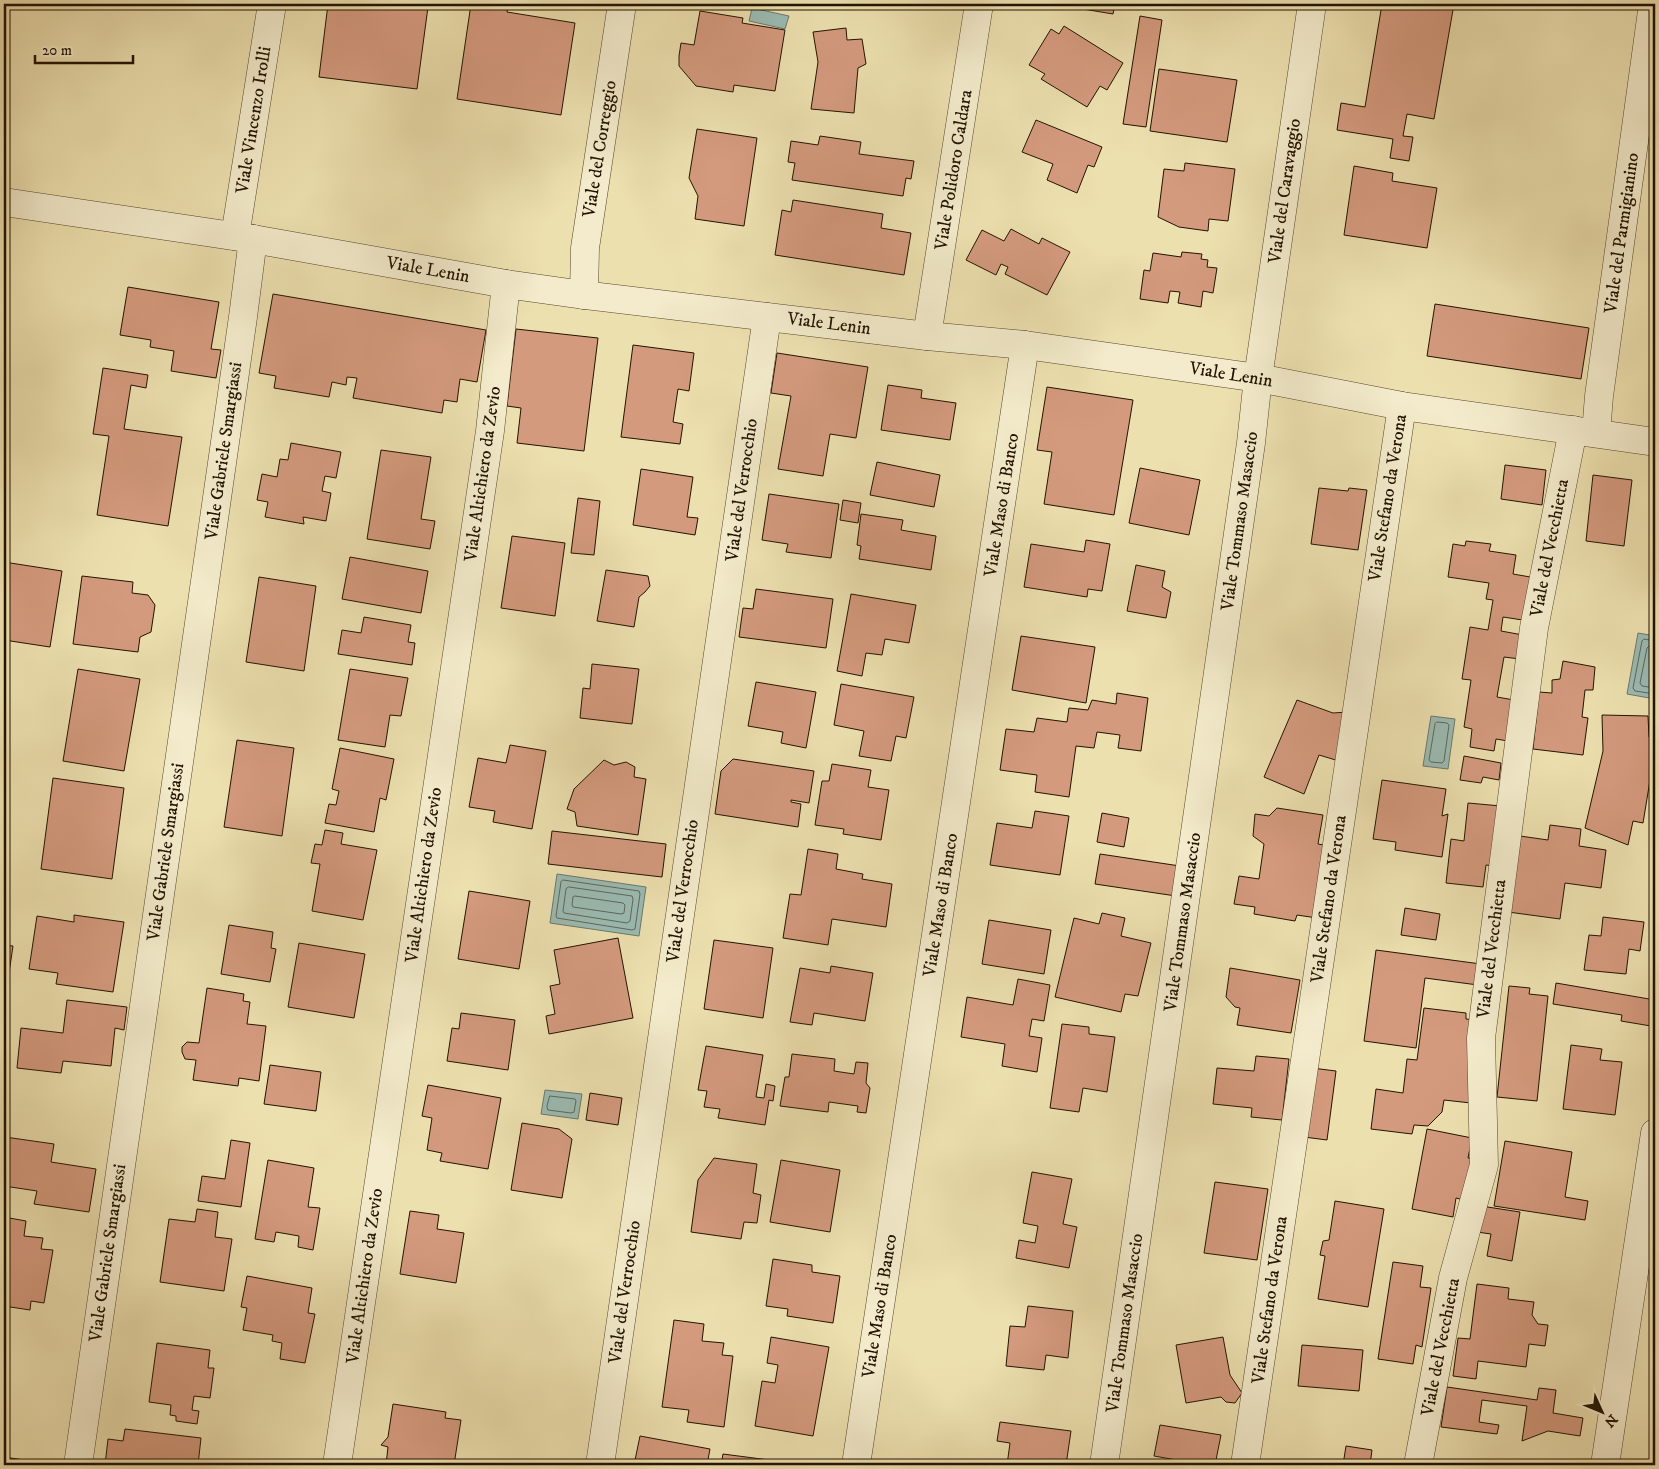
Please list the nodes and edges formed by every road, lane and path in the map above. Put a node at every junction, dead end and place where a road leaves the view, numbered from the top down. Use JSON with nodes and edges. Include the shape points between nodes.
{"nodes":[{"id":1,"x":272,"y":4,"type":"edge"},
{"id":2,"x":622,"y":4,"type":"edge"},
{"id":3,"x":979,"y":4,"type":"edge"},
{"id":4,"x":1312,"y":4,"type":"edge"},
{"id":5,"x":1653,"y":4,"type":"edge"},
{"id":6,"x":4,"y":204,"type":"edge"},
{"id":7,"x":244,"y":238,"type":"junction"},
{"id":8,"x":506,"y":284,"type":"junction"},
{"id":9,"x":584,"y":295,"type":"junction"},
{"id":10,"x":767,"y":317,"type":"junction"},
{"id":11,"x":927,"y":336,"type":"junction"},
{"id":12,"x":1025,"y":345,"type":"junction"},
{"id":13,"x":1258,"y":378,"type":"junction"},
{"id":14,"x":1402,"y":406,"type":"junction"},
{"id":15,"x":1584,"y":432,"type":"junction"},
{"id":16,"x":1655,"y":442,"type":"edge"},
{"id":17,"x":1655,"y":1133,"type":"edge"},
{"id":18,"x":78,"y":1465,"type":"edge"},
{"id":19,"x":337,"y":1465,"type":"edge"},
{"id":20,"x":600,"y":1465,"type":"edge"},
{"id":21,"x":856,"y":1465,"type":"edge"},
{"id":22,"x":1104,"y":1465,"type":"edge"},
{"id":23,"x":1245,"y":1465,"type":"edge"},
{"id":24,"x":1418,"y":1465,"type":"edge"},
{"id":25,"x":1605,"y":1465,"type":"edge"}],
"edges":[{"from":1,"to":7,"type":"street","name":"Viale Vincenzo Irolli"},
{"from":2,"to":9,"type":"street","name":"Viale del Correggio","via":[[585,248]]},
{"from":3,"to":11,"type":"street","name":"Viale Polidoro Caldara"},
{"from":4,"to":13,"type":"street","name":"Viale del Caravaggio"},
{"from":5,"to":15,"type":"street","name":"Viale del Parmigianino","via":[[1599,396]]},
{"from":6,"to":7,"type":"street","name":"Viale Lenin"},
{"from":7,"to":8,"type":"street","name":"Viale Lenin"},
{"from":7,"to":18,"type":"street","name":"Viale Gabriele Smargiassi","via":[[241,337]]},
{"from":8,"to":9,"type":"street","name":"Viale Lenin"},
{"from":8,"to":19,"type":"street","name":"Viale Altichiero da Zevio","via":[[490,431]]},
{"from":9,"to":10,"type":"street","name":"Viale Lenin"},
{"from":10,"to":11,"type":"street","name":"Viale Lenin"},
{"from":10,"to":20,"type":"street","name":"Viale del Verrocchio"},
{"from":11,"to":12,"type":"street","name":"Viale Lenin"},
{"from":12,"to":13,"type":"street","name":"Viale Lenin"},
{"from":12,"to":21,"type":"street","name":"Viale Maso di Banco"},
{"from":13,"to":14,"type":"street","name":"Viale Lenin"},
{"from":13,"to":22,"type":"street","name":"Viale Tommaso Masaccio","via":[[1252,443]]},
{"from":14,"to":15,"type":"street","name":"Viale Lenin"},
{"from":14,"to":23,"type":"street","name":"Viale Stefano da Verona"},
{"from":15,"to":16,"type":"street","name":"Viale Lenin"},
{"from":15,"to":24,"type":"street","name":"Viale del Vecchietta","via":[[1534,628],[1481,1038],[1484,1165],[1453,1278]]},
{"from":17,"to":25,"type":"street"}]}
